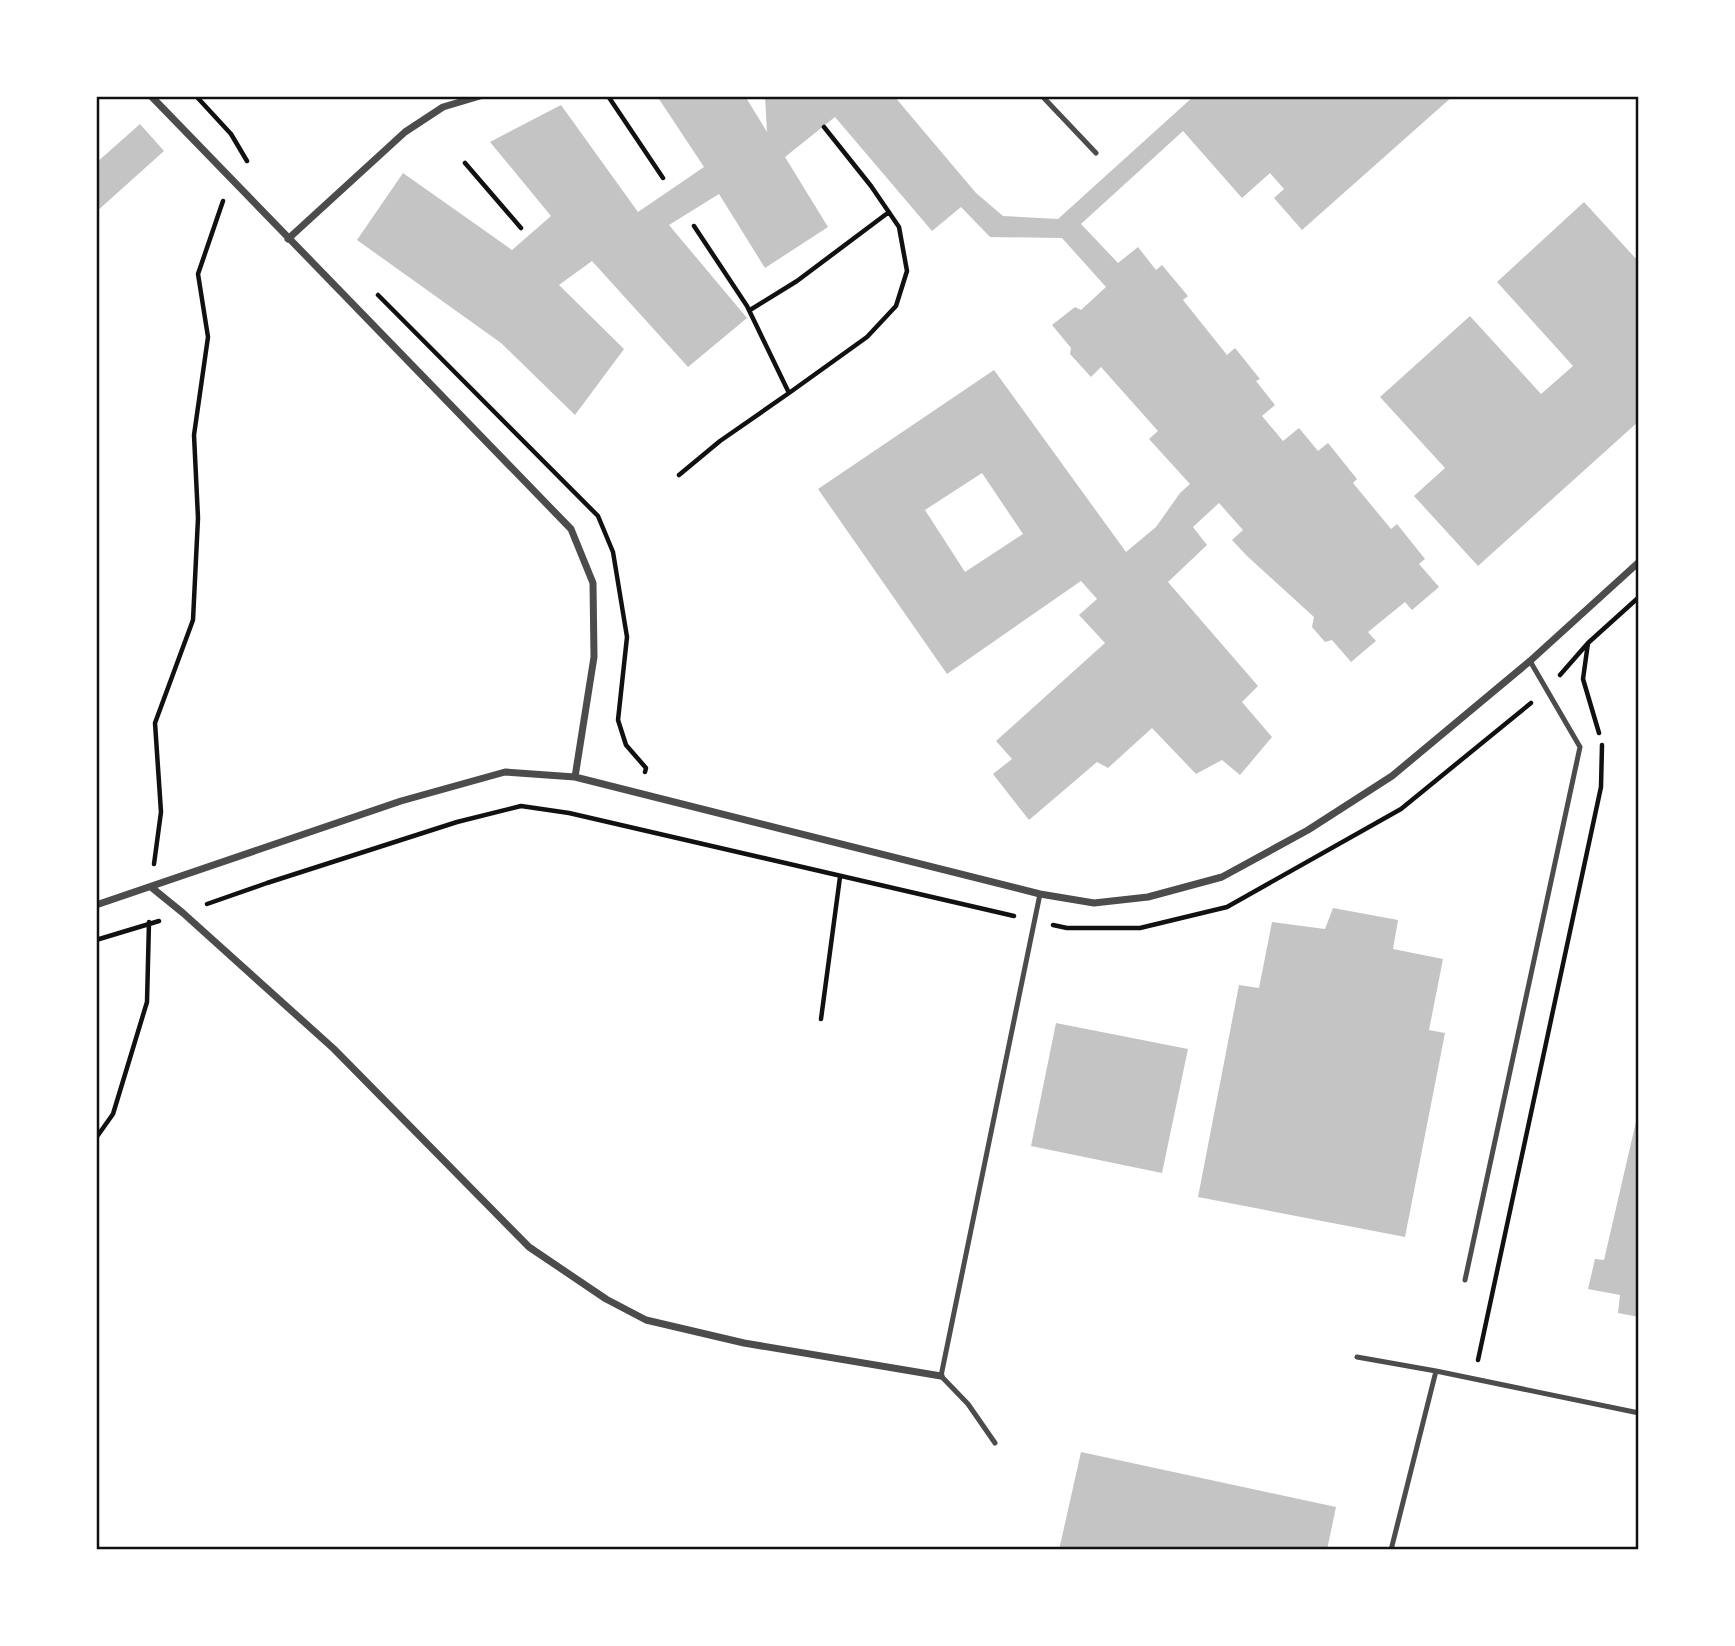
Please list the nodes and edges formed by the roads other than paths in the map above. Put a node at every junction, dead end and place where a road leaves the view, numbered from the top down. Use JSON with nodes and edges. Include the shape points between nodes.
{"nodes":[{"id":1,"x":151,"y":96,"type":"edge"},
{"id":2,"x":480,"y":96,"type":"edge"},
{"id":3,"x":1042,"y":96,"type":"edge"},
{"id":4,"x":1096,"y":153,"type":"dead end"},
{"id":5,"x":288,"y":239,"type":"junction"},
{"id":6,"x":1639,"y":562,"type":"edge"},
{"id":7,"x":1530,"y":661,"type":"junction"},
{"id":8,"x":575,"y":777,"type":"junction"},
{"id":9,"x":151,"y":887,"type":"junction"},
{"id":10,"x":1040,"y":894,"type":"junction"},
{"id":11,"x":96,"y":905,"type":"edge"},
{"id":12,"x":1465,"y":1280,"type":"dead end"},
{"id":13,"x":1357,"y":1357,"type":"dead end"},
{"id":14,"x":1436,"y":1371,"type":"junction"},
{"id":15,"x":941,"y":1376,"type":"junction"},
{"id":16,"x":1639,"y":1413,"type":"edge"},
{"id":17,"x":995,"y":1443,"type":"dead end"},
{"id":18,"x":1391,"y":1550,"type":"edge"}],
"edges":[{"from":1,"to":5,"type":"street"},
{"from":2,"to":5,"type":"street","via":[[443,107],[405,132]]},
{"from":3,"to":4,"type":"lane"},
{"from":5,"to":8,"type":"street","via":[[571,529],[593,583],[594,657]]},
{"from":6,"to":7,"type":"street"},
{"from":7,"to":10,"type":"street","via":[[1392,776],[1308,830],[1222,877],[1148,897],[1094,903]]},
{"from":7,"to":12,"type":"lane","via":[[1580,747]]},
{"from":8,"to":9,"type":"street","via":[[505,772],[401,801]]},
{"from":8,"to":10,"type":"street"},
{"from":9,"to":11,"type":"street"},
{"from":9,"to":15,"type":"street","via":[[334,1049],[529,1247],[606,1300],[646,1320],[744,1343]]},
{"from":10,"to":15,"type":"lane"},
{"from":13,"to":14,"type":"lane"},
{"from":14,"to":16,"type":"lane"},
{"from":14,"to":18,"type":"lane"},
{"from":15,"to":17,"type":"lane"}]}
